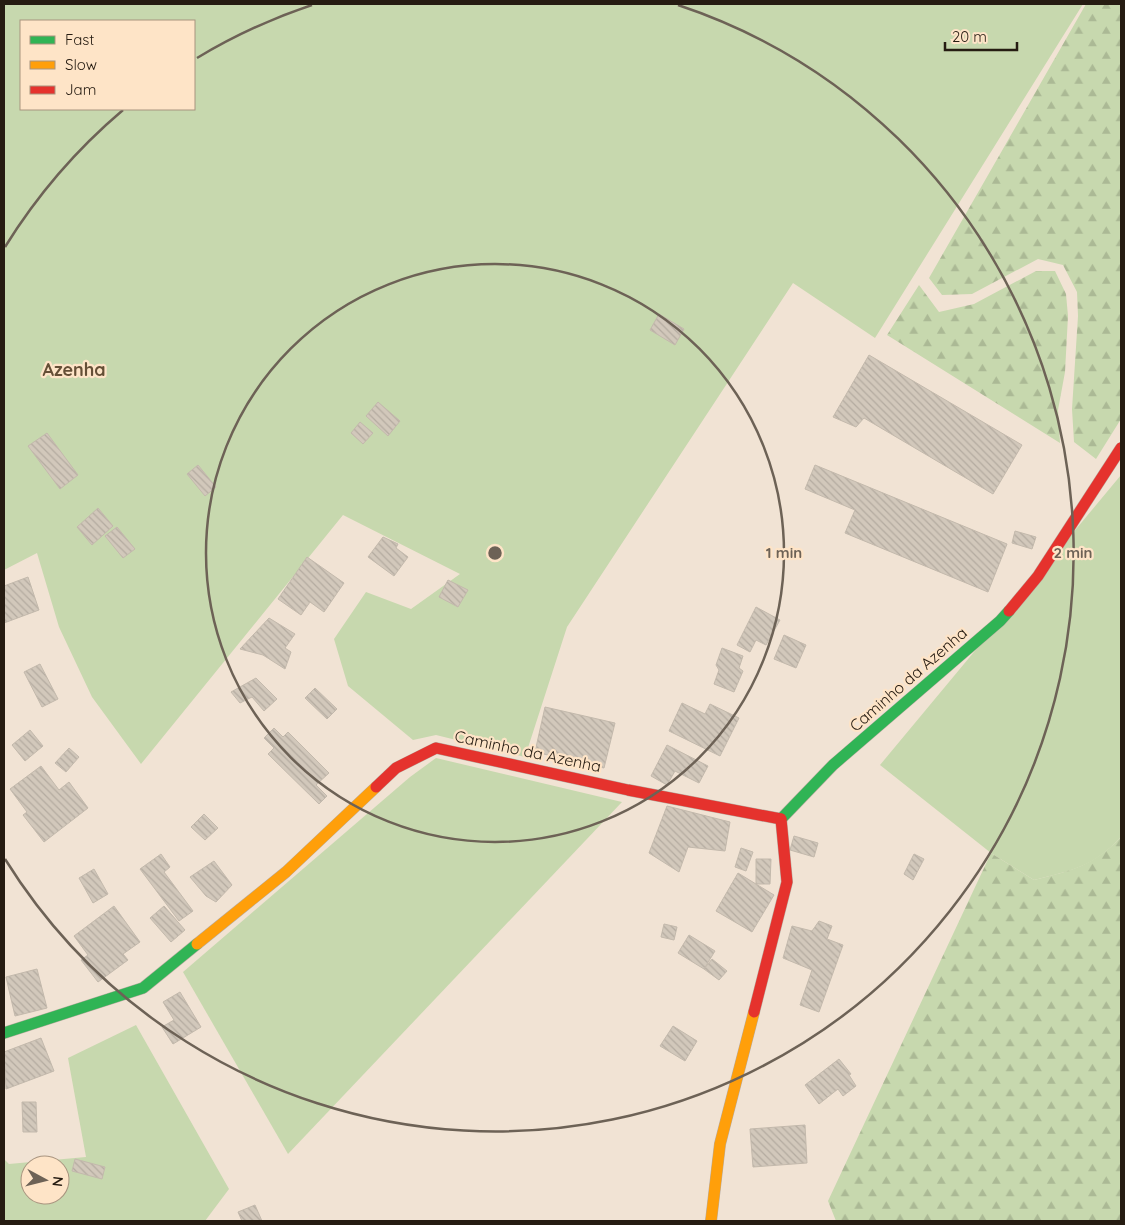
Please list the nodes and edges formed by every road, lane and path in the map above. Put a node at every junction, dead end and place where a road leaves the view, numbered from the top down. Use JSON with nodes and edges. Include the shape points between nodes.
{"nodes":[{"id":1,"x":1121,"y":448,"type":"edge"},
{"id":2,"x":781,"y":819,"type":"junction"},
{"id":3,"x":4,"y":1033,"type":"edge"},
{"id":4,"x":711,"y":1221,"type":"edge"}],
"edges":[{"from":1,"to":2,"type":"street","name":"Caminho da Azenha","via":[[1094,485],[1038,576],[1000,621],[834,765]]},
{"from":2,"to":3,"type":"street","name":"Caminho da Azenha","via":[[436,748],[396,768],[286,872],[143,988]]},
{"from":2,"to":4,"type":"street","via":[[787,882],[720,1144]]}]}
